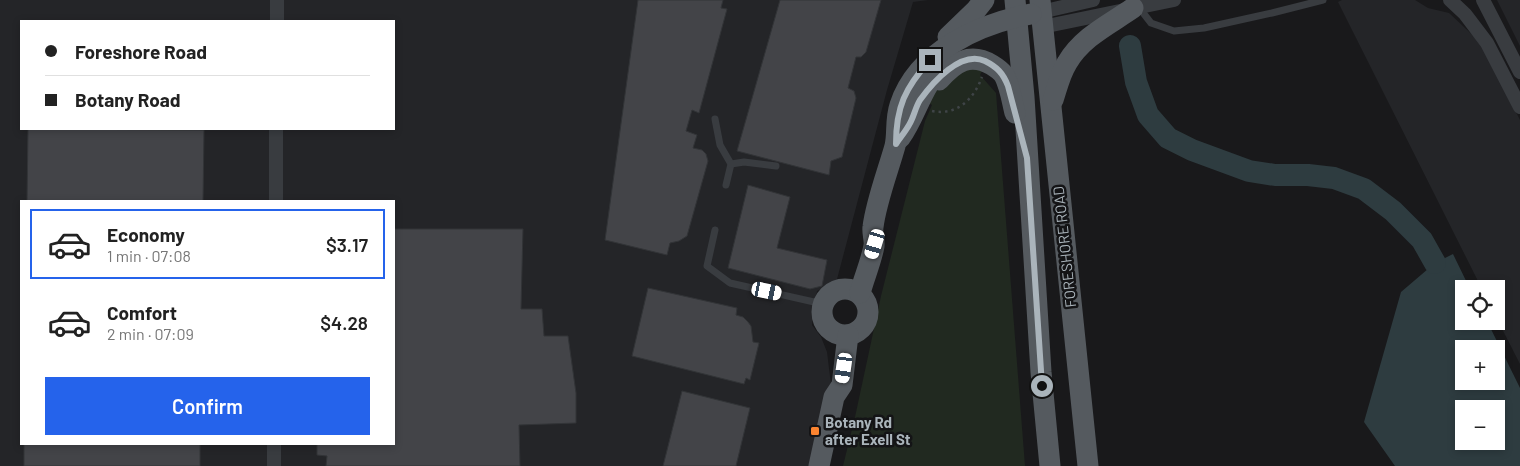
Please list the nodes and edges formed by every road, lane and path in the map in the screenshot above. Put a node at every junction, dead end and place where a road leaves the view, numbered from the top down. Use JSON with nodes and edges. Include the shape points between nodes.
{"nodes":[{"id":1,"x":277,"y":0,"type":"edge"},
{"id":2,"x":984,"y":0,"type":"edge"},
{"id":3,"x":1093,"y":0,"type":"edge"},
{"id":4,"x":1174,"y":0,"type":"edge"},
{"id":5,"x":1323,"y":0,"type":"edge"},
{"id":6,"x":1450,"y":0,"type":"edge"},
{"id":7,"x":1482,"y":0,"type":"edge"},
{"id":8,"x":1138,"y":6,"type":"junction"},
{"id":9,"x":1041,"y":13,"type":"edge"},
{"id":10,"x":1017,"y":16,"type":"edge"},
{"id":11,"x":277,"y":20,"type":"edge"},
{"id":12,"x":930,"y":60,"type":"junction"},
{"id":13,"x":984,"y":71,"type":"dead end"},
{"id":14,"x":1520,"y":72,"type":"edge"},
{"id":15,"x":919,"y":102,"type":"junction"},
{"id":16,"x":1051,"y":106,"type":"junction"},
{"id":17,"x":1520,"y":107,"type":"edge"},
{"id":18,"x":715,"y":119,"type":"dead end"},
{"id":19,"x":276,"y":130,"type":"edge"},
{"id":20,"x":896,"y":144,"type":"junction"},
{"id":21,"x":1027,"y":158,"type":"junction"},
{"id":22,"x":731,"y":164,"type":"junction"},
{"id":23,"x":776,"y":166,"type":"dead end"},
{"id":24,"x":726,"y":185,"type":"dead end"},
{"id":25,"x":276,"y":200,"type":"edge"},
{"id":26,"x":716,"y":230,"type":"dead end"},
{"id":27,"x":853,"y":291,"type":"junction"},
{"id":28,"x":823,"y":304,"type":"junction"},
{"id":29,"x":841,"y":334,"type":"junction"},
{"id":30,"x":274,"y":445,"type":"edge"},
{"id":31,"x":274,"y":466,"type":"edge"},
{"id":32,"x":819,"y":466,"type":"edge"},
{"id":33,"x":1050,"y":466,"type":"edge"},
{"id":34,"x":1088,"y":466,"type":"edge"}],
"edges":[{"from":1,"to":11,"type":"street"},
{"from":2,"to":12,"type":"main road","via":[[941,44]]},
{"from":3,"to":9,"type":"street"},
{"from":4,"to":8,"type":"street"},
{"from":5,"to":8,"type":"lane","via":[[1174,32],[1151,24]]},
{"from":6,"to":17,"type":"street","via":[[1475,25],[1487,43]]},
{"from":7,"to":14,"type":"street"},
{"from":8,"to":9,"type":"street"},
{"from":8,"to":16,"type":"main road","via":[[1088,38],[1071,56]]},
{"from":9,"to":10,"type":"main road"},
{"from":9,"to":16,"type":"main road","name":"FORESHORE ROAD"},
{"from":10,"to":12,"type":"main road","via":[[962,37]]},
{"from":10,"to":15,"type":"main road","via":[[994,37],[944,66],[931,79]]},
{"from":10,"to":21,"type":"main road","name":"FORESHORE ROAD"},
{"from":12,"to":20,"type":"main road","via":[[917,74],[900,104]]},
{"from":13,"to":15,"type":"path","via":[[976,92],[961,107],[943,113],[930,111]]},
{"from":15,"to":20,"type":"main road","via":[[910,124]]},
{"from":15,"to":21,"type":"main road","via":[[947,70],[958,63],[977,59],[988,63],[1004,75]]},
{"from":16,"to":34,"type":"main road","name":"FORESHORE ROAD"},
{"from":18,"to":22,"type":"lane","via":[[720,145]]},
{"from":19,"to":25,"type":"street"},
{"from":20,"to":27,"type":"main road","via":[[873,228],[863,241],[854,272]]},
{"from":21,"to":33,"type":"main road","name":"FORESHORE ROAD"},
{"from":22,"to":23,"type":"lane","via":[[744,162]]},
{"from":22,"to":24,"type":"lane"},
{"from":26,"to":28,"type":"lane","via":[[707,266],[730,283]]},
{"from":27,"to":28,"type":"main road","via":[[832,292]]},
{"from":27,"to":29,"type":"main road","via":[[865,299],[869,314],[867,322],[856,333]]},
{"from":28,"to":29,"type":"main road","via":[[823,320],[827,327]]},
{"from":29,"to":32,"type":"main road","via":[[842,385],[834,397]]},
{"from":30,"to":31,"type":"street"}]}
